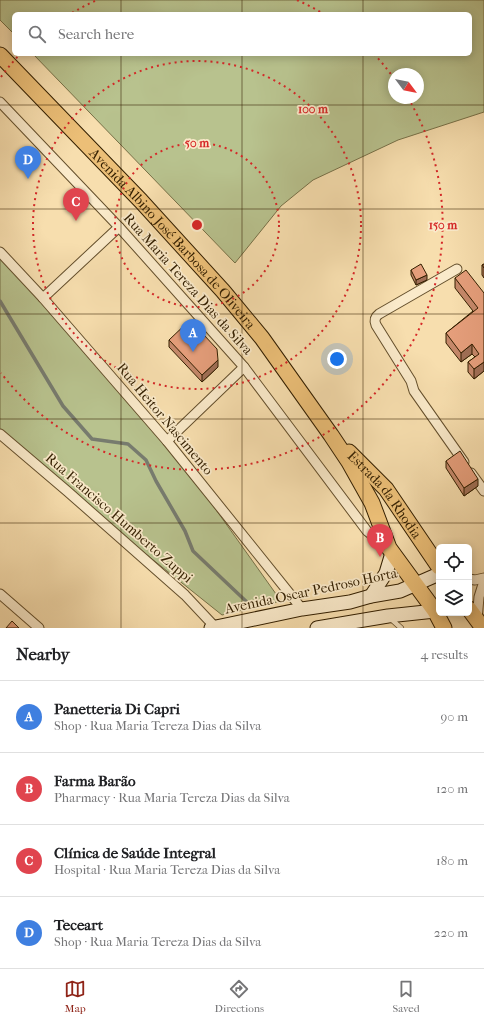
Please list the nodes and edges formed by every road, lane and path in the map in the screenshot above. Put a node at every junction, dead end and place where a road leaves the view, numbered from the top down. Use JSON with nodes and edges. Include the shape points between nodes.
{"nodes":[{"id":1,"x":0,"y":55,"type":"edge"},
{"id":2,"x":0,"y":102,"type":"edge"},
{"id":3,"x":119,"y":227,"type":"junction"},
{"id":4,"x":0,"y":252,"type":"edge"},
{"id":5,"x":457,"y":269,"type":"dead end"},
{"id":6,"x":43,"y":298,"type":"junction"},
{"id":7,"x":244,"y":367,"type":"junction"},
{"id":8,"x":0,"y":434,"type":"edge"},
{"id":9,"x":331,"y":435,"type":"junction"},
{"id":10,"x":167,"y":441,"type":"junction"},
{"id":11,"x":484,"y":491,"type":"edge"},
{"id":12,"x":391,"y":551,"type":"junction"},
{"id":13,"x":436,"y":563,"type":"edge"},
{"id":14,"x":436,"y":575,"type":"edge"},
{"id":15,"x":484,"y":578,"type":"edge"},
{"id":16,"x":472,"y":580,"type":"edge"},
{"id":17,"x":484,"y":581,"type":"edge"},
{"id":18,"x":415,"y":584,"type":"junction"},
{"id":19,"x":0,"y":594,"type":"edge"},
{"id":20,"x":371,"y":596,"type":"junction"},
{"id":21,"x":350,"y":602,"type":"junction"},
{"id":22,"x":302,"y":609,"type":"junction"},
{"id":23,"x":436,"y":611,"type":"edge"},
{"id":24,"x":436,"y":612,"type":"edge"},
{"id":25,"x":388,"y":616,"type":"junction"},
{"id":26,"x":439,"y":616,"type":"edge"},
{"id":27,"x":476,"y":619,"type":"edge"},
{"id":28,"x":351,"y":622,"type":"junction"},
{"id":29,"x":38,"y":628,"type":"edge"},
{"id":30,"x":214,"y":628,"type":"edge"},
{"id":31,"x":322,"y":628,"type":"edge"},
{"id":32,"x":401,"y":628,"type":"edge"},
{"id":33,"x":444,"y":628,"type":"edge"}],
"edges":[{"from":1,"to":9,"type":"main road","name":"Avenida Albino José Barbosa de Oliveira","via":[[142,201],[223,292],[262,338]]},
{"from":2,"to":3,"type":"street","name":"Rua Maria Tereza Dias da Silva"},
{"from":3,"to":6,"type":"street"},
{"from":3,"to":7,"type":"street","name":"Rua Maria Tereza Dias da Silva"},
{"from":4,"to":6,"type":"street","name":"Rua Heitor Nascimento"},
{"from":5,"to":11,"type":"street","via":[[379,314],[374,321],[411,381],[414,391]]},
{"from":6,"to":10,"type":"street","name":"Rua Heitor Nascimento"},
{"from":7,"to":10,"type":"street"},
{"from":7,"to":12,"type":"street","name":"Rua Maria Tereza Dias da Silva","via":[[367,531]]},
{"from":8,"to":30,"type":"street","name":"Rua Francisco Humberto Zuppi","via":[[185,595]]},
{"from":9,"to":12,"type":"main road","name":"Estrada da Rhodia","via":[[372,503]]},
{"from":9,"to":13,"type":"main road","name":"Estrada da Rhodia","via":[[386,489]]},
{"from":10,"to":22,"type":"street","name":"Rua Heitor Nascimento"},
{"from":12,"to":18,"type":"main road","name":"Estrada da Rhodia"},
{"from":12,"to":20,"type":"main road","via":[[386,573]]},
{"from":14,"to":18,"type":"main road","name":"Avenida Oscar Pedroso Horta"},
{"from":15,"to":16,"type":"street"},
{"from":17,"to":27,"type":"street"},
{"from":18,"to":20,"type":"main road","name":"Avenida Oscar Pedroso Horta","via":[[400,591]]},
{"from":18,"to":23,"type":"main road","name":"Estrada da Rhodia"},
{"from":19,"to":29,"type":"street"},
{"from":20,"to":21,"type":"main road","name":"Avenida Oscar Pedroso Horta"},
{"from":21,"to":22,"type":"main road","name":"Avenida Oscar Pedroso Horta"},
{"from":21,"to":28,"type":"main road"},
{"from":22,"to":30,"type":"main road","name":"Avenida Oscar Pedroso Horta"},
{"from":24,"to":25,"type":"main road"},
{"from":25,"to":28,"type":"main road"},
{"from":25,"to":32,"type":"lane"},
{"from":26,"to":33,"type":"main road","name":"Estrada da Rhodia"},
{"from":28,"to":31,"type":"main road"}]}
